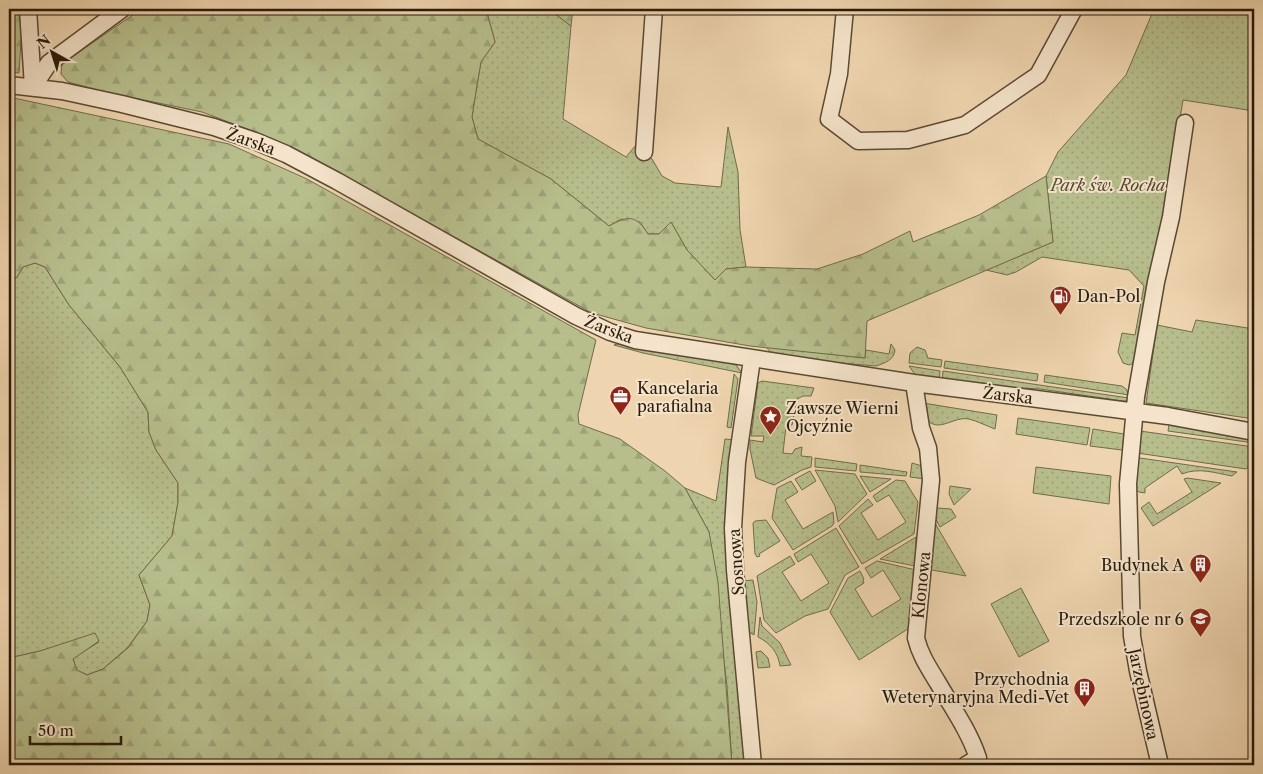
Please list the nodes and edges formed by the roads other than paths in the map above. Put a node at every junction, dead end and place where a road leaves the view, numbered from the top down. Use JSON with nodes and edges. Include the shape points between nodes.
{"nodes":[{"id":1,"x":28,"y":9,"type":"edge"},
{"id":2,"x":122,"y":9,"type":"edge"},
{"id":3,"x":654,"y":9,"type":"edge"},
{"id":4,"x":845,"y":9,"type":"edge"},
{"id":5,"x":1074,"y":9,"type":"edge"},
{"id":6,"x":9,"y":85,"type":"edge"},
{"id":7,"x":33,"y":87,"type":"junction"},
{"id":8,"x":1185,"y":123,"type":"dead end"},
{"id":9,"x":644,"y":152,"type":"dead end"},
{"id":10,"x":752,"y":359,"type":"junction"},
{"id":11,"x":914,"y":383,"type":"junction"},
{"id":12,"x":1134,"y":413,"type":"junction"},
{"id":13,"x":1254,"y":432,"type":"edge"},
{"id":14,"x":753,"y":765,"type":"edge"},
{"id":15,"x":966,"y":765,"type":"edge"},
{"id":16,"x":1160,"y":765,"type":"edge"}],
"edges":[{"from":1,"to":7,"type":"street"},
{"from":2,"to":7,"type":"street","via":[[49,63]]},
{"from":3,"to":9,"type":"street"},
{"from":4,"to":5,"type":"street","via":[[829,120],[858,141],[908,140],[964,125],[1038,75]]},
{"from":6,"to":7,"type":"street","name":"Żarska"},
{"from":7,"to":10,"type":"street","name":"Żarska","via":[[122,104],[255,141],[337,181],[597,326],[648,343]]},
{"from":8,"to":12,"type":"street","name":"Jarzębinowa"},
{"from":10,"to":11,"type":"street","name":"Żarska"},
{"from":10,"to":14,"type":"street","name":"Sosnowa","via":[[737,462],[733,528]]},
{"from":11,"to":12,"type":"street","name":"Żarska"},
{"from":11,"to":15,"type":"street","name":"Klonowa","via":[[931,480],[916,638],[926,662],[972,740],[978,758]]},
{"from":12,"to":13,"type":"street","name":"Żarska"},
{"from":12,"to":16,"type":"street","name":"Jarzębinowa","via":[[1128,495],[1131,620],[1134,650]]}]}
